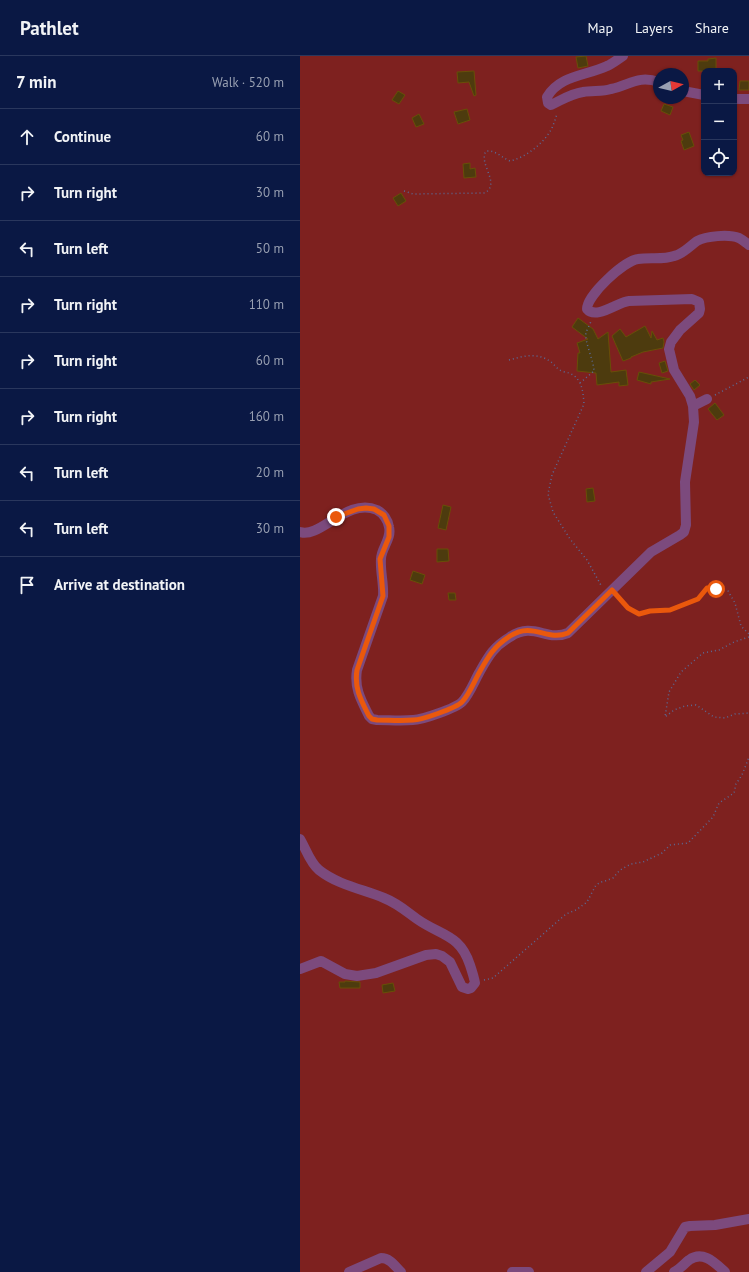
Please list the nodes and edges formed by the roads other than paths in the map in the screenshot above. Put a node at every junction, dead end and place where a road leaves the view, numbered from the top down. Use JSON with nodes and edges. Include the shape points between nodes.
{"nodes":[{"id":1,"x":623,"y":56,"type":"edge"},
{"id":2,"x":653,"y":80,"type":"edge"},
{"id":3,"x":689,"y":92,"type":"edge"},
{"id":4,"x":701,"y":94,"type":"edge"},
{"id":5,"x":737,"y":99,"type":"edge"},
{"id":6,"x":749,"y":99,"type":"edge"},
{"id":7,"x":749,"y":245,"type":"edge"},
{"id":8,"x":707,"y":399,"type":"road end"},
{"id":9,"x":694,"y":406,"type":"junction"},
{"id":10,"x":300,"y":532,"type":"edge"},
{"id":11,"x":300,"y":839,"type":"edge"},
{"id":12,"x":300,"y":969,"type":"edge"},
{"id":13,"x":749,"y":1219,"type":"edge"},
{"id":14,"x":350,"y":1272,"type":"edge"},
{"id":15,"x":401,"y":1272,"type":"edge"},
{"id":16,"x":512,"y":1272,"type":"edge"},
{"id":17,"x":529,"y":1272,"type":"edge"},
{"id":18,"x":646,"y":1272,"type":"edge"},
{"id":19,"x":674,"y":1272,"type":"edge"},
{"id":20,"x":725,"y":1272,"type":"edge"}],
"edges":[{"from":1,"to":2,"type":"street","via":[[605,67],[561,83],[547,97],[549,104],[568,96],[612,89],[640,79]]},
{"from":3,"to":4,"type":"street"},
{"from":5,"to":6,"type":"street"},
{"from":7,"to":9,"type":"street","via":[[736,237],[708,237],[697,241],[679,255],[632,260],[622,266],[594,293],[587,305],[591,312],[599,312],[629,301],[692,299],[699,302],[698,313],[680,330],[669,349],[674,370]]},
{"from":8,"to":9,"type":"street"},
{"from":9,"to":10,"type":"street","via":[[685,482],[687,522],[682,534],[651,552],[568,633],[554,636],[522,630],[510,636],[489,655],[466,696],[458,705],[414,720],[372,719],[357,690],[357,670],[383,596],[380,559],[390,532],[384,515],[374,509],[358,509],[336,517],[313,532]]},
{"from":11,"to":12,"type":"street","via":[[321,872],[341,884],[393,902],[416,919],[451,937],[468,958],[475,983],[468,989],[462,987],[450,962],[436,954],[426,955],[376,973],[357,976],[345,974],[321,961]]},
{"from":13,"to":18,"type":"street","via":[[685,1227],[670,1252]]},
{"from":14,"to":15,"type":"street","via":[[385,1258]]},
{"from":16,"to":17,"type":"street"},
{"from":19,"to":20,"type":"street","via":[[699,1256],[708,1258]]}]}
